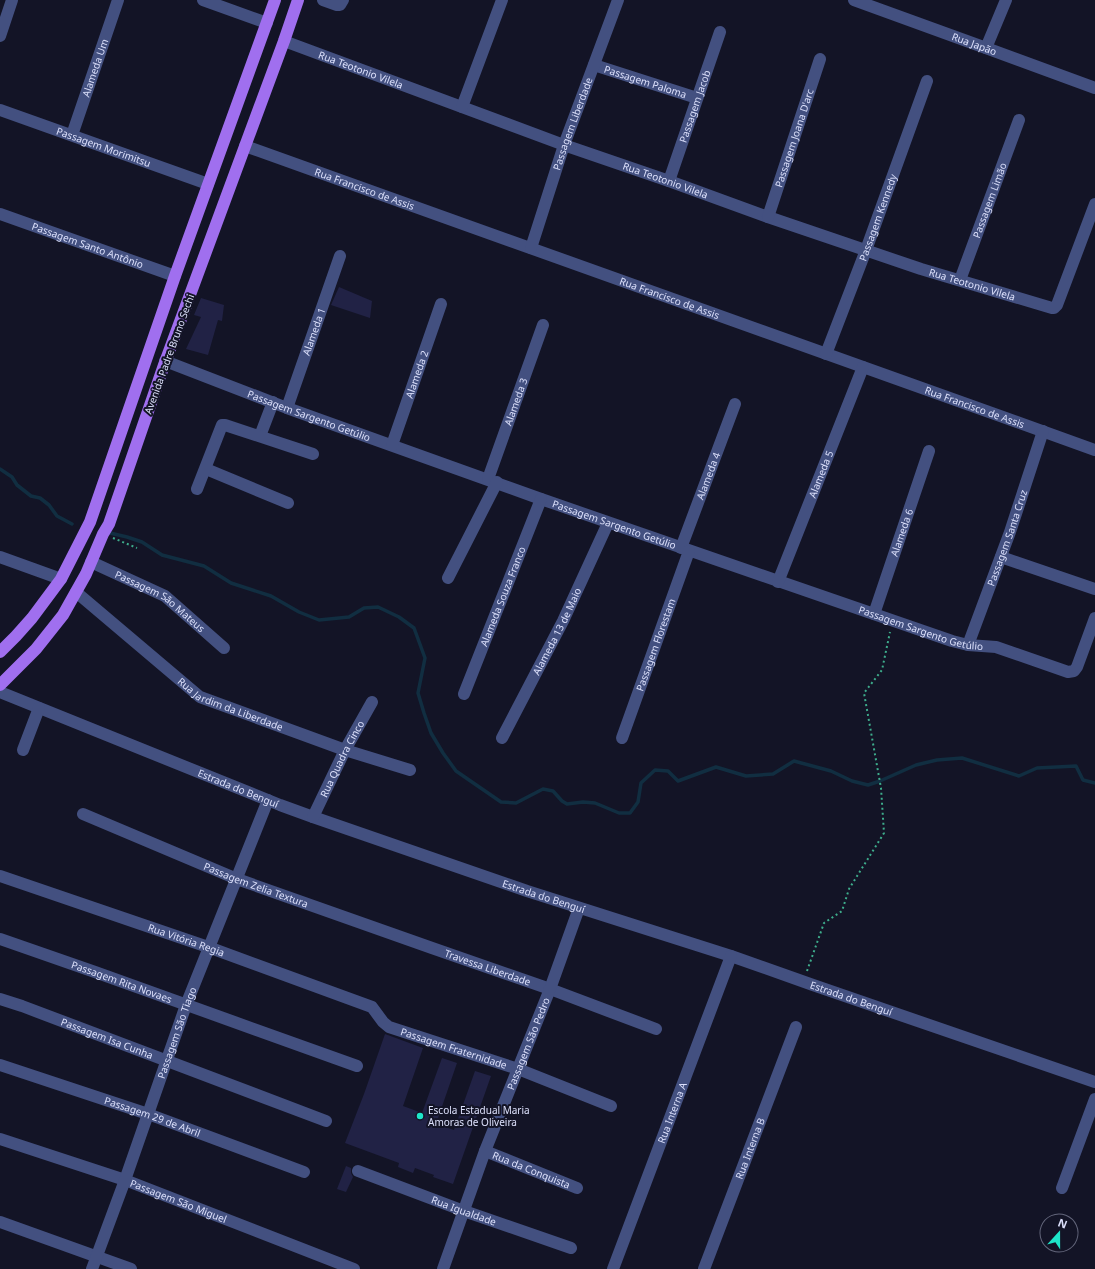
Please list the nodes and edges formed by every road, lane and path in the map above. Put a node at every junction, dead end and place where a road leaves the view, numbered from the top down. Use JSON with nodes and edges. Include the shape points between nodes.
{"nodes":[{"id":1,"x":12,"y":0,"type":"edge"},
{"id":2,"x":118,"y":0,"type":"edge"},
{"id":3,"x":203,"y":0,"type":"edge"},
{"id":4,"x":275,"y":0,"type":"edge"},
{"id":5,"x":298,"y":0,"type":"edge"},
{"id":6,"x":323,"y":0,"type":"edge"},
{"id":7,"x":343,"y":0,"type":"edge"},
{"id":8,"x":502,"y":0,"type":"edge"},
{"id":9,"x":618,"y":0,"type":"edge"},
{"id":10,"x":854,"y":0,"type":"edge"},
{"id":11,"x":1006,"y":0,"type":"edge"},
{"id":12,"x":267,"y":23,"type":"junction"},
{"id":13,"x":720,"y":32,"type":"dead end"},
{"id":14,"x":0,"y":36,"type":"edge"},
{"id":15,"x":284,"y":41,"type":"junction"},
{"id":16,"x":986,"y":48,"type":"junction"},
{"id":17,"x":820,"y":59,"type":"dead end"},
{"id":18,"x":594,"y":66,"type":"junction"},
{"id":19,"x":927,"y":81,"type":"dead end"},
{"id":20,"x":1095,"y":88,"type":"edge"},
{"id":21,"x":697,"y":98,"type":"junction"},
{"id":22,"x":462,"y":107,"type":"junction"},
{"id":23,"x":0,"y":110,"type":"edge"},
{"id":24,"x":1020,"y":120,"type":"dead end"},
{"id":25,"x":72,"y":135,"type":"junction"},
{"id":26,"x":564,"y":145,"type":"junction"},
{"id":27,"x":245,"y":146,"type":"junction"},
{"id":28,"x":669,"y":181,"type":"junction"},
{"id":29,"x":208,"y":184,"type":"junction"},
{"id":30,"x":1094,"y":210,"type":"edge"},
{"id":31,"x":0,"y":215,"type":"edge"},
{"id":32,"x":768,"y":217,"type":"junction"},
{"id":33,"x":531,"y":248,"type":"junction"},
{"id":34,"x":866,"y":250,"type":"junction"},
{"id":35,"x":340,"y":256,"type":"dead end"},
{"id":36,"x":175,"y":276,"type":"junction"},
{"id":37,"x":960,"y":280,"type":"junction"},
{"id":38,"x":442,"y":304,"type":"dead end"},
{"id":39,"x":543,"y":325,"type":"dead end"},
{"id":40,"x":826,"y":354,"type":"junction"},
{"id":41,"x":165,"y":360,"type":"junction"},
{"id":42,"x":863,"y":367,"type":"junction"},
{"id":43,"x":273,"y":402,"type":"junction"},
{"id":44,"x":735,"y":404,"type":"dead end"},
{"id":45,"x":287,"y":408,"type":"junction"},
{"id":46,"x":1043,"y":431,"type":"junction"},
{"id":47,"x":260,"y":436,"type":"junction"},
{"id":48,"x":392,"y":445,"type":"junction"},
{"id":49,"x":1095,"y":450,"type":"edge"},
{"id":50,"x":929,"y":451,"type":"dead end"},
{"id":51,"x":313,"y":454,"type":"dead end"},
{"id":52,"x":206,"y":469,"type":"junction"},
{"id":53,"x":492,"y":481,"type":"junction"},
{"id":54,"x":197,"y":490,"type":"dead end"},
{"id":55,"x":541,"y":499,"type":"junction"},
{"id":56,"x":288,"y":503,"type":"dead end"},
{"id":57,"x":608,"y":523,"type":"junction"},
{"id":58,"x":103,"y":534,"type":"junction"},
{"id":59,"x":137,"y":548,"type":"dead end"},
{"id":60,"x":685,"y":549,"type":"junction"},
{"id":61,"x":0,"y":557,"type":"edge"},
{"id":62,"x":1001,"y":557,"type":"junction"},
{"id":63,"x":91,"y":562,"type":"junction"},
{"id":64,"x":58,"y":578,"type":"junction"},
{"id":65,"x":448,"y":578,"type":"dead end"},
{"id":66,"x":778,"y":582,"type":"junction"},
{"id":67,"x":1095,"y":589,"type":"edge"},
{"id":68,"x":76,"y":592,"type":"junction"},
{"id":69,"x":874,"y":614,"type":"junction"},
{"id":70,"x":1095,"y":618,"type":"edge"},
{"id":71,"x":893,"y":620,"type":"junction"},
{"id":72,"x":968,"y":645,"type":"junction"},
{"id":73,"x":224,"y":648,"type":"dead end"},
{"id":74,"x":0,"y":652,"type":"edge"},
{"id":75,"x":0,"y":685,"type":"edge"},
{"id":76,"x":0,"y":692,"type":"edge"},
{"id":77,"x":464,"y":694,"type":"dead end"},
{"id":78,"x":372,"y":702,"type":"dead end"},
{"id":79,"x":39,"y":708,"type":"junction"},
{"id":80,"x":502,"y":738,"type":"dead end"},
{"id":81,"x":622,"y":738,"type":"dead end"},
{"id":82,"x":23,"y":750,"type":"dead end"},
{"id":83,"x":345,"y":750,"type":"junction"},
{"id":84,"x":410,"y":770,"type":"dead end"},
{"id":85,"x":268,"y":800,"type":"junction"},
{"id":86,"x":83,"y":814,"type":"dead end"},
{"id":87,"x":313,"y":817,"type":"junction"},
{"id":88,"x":0,"y":876,"type":"edge"},
{"id":89,"x":238,"y":879,"type":"junction"},
{"id":90,"x":579,"y":908,"type":"junction"},
{"id":91,"x":0,"y":939,"type":"edge"},
{"id":92,"x":208,"y":947,"type":"junction"},
{"id":93,"x":432,"y":948,"type":"joint"},
{"id":94,"x":731,"y":956,"type":"junction"},
{"id":95,"x":803,"y":982,"type":"junction"},
{"id":96,"x":550,"y":989,"type":"junction"},
{"id":97,"x":0,"y":999,"type":"edge"},
{"id":98,"x":186,"y":1005,"type":"junction"},
{"id":99,"x":372,"y":1007,"type":"joint"},
{"id":100,"x":796,"y":1027,"type":"dead end"},
{"id":101,"x":656,"y":1029,"type":"dead end"},
{"id":102,"x":166,"y":1060,"type":"junction"},
{"id":103,"x":0,"y":1065,"type":"edge"},
{"id":104,"x":357,"y":1066,"type":"dead end"},
{"id":105,"x":518,"y":1070,"type":"junction"},
{"id":106,"x":1095,"y":1082,"type":"edge"},
{"id":107,"x":1095,"y":1099,"type":"edge"},
{"id":108,"x":611,"y":1106,"type":"dead end"},
{"id":109,"x":148,"y":1114,"type":"junction"},
{"id":110,"x":326,"y":1121,"type":"dead end"},
{"id":111,"x":0,"y":1139,"type":"edge"},
{"id":112,"x":485,"y":1151,"type":"junction"},
{"id":113,"x":358,"y":1171,"type":"dead end"},
{"id":114,"x":304,"y":1172,"type":"dead end"},
{"id":115,"x":125,"y":1180,"type":"junction"},
{"id":116,"x":577,"y":1188,"type":"dead end"},
{"id":117,"x":1062,"y":1188,"type":"dead end"},
{"id":118,"x":464,"y":1210,"type":"junction"},
{"id":119,"x":0,"y":1222,"type":"edge"},
{"id":120,"x":571,"y":1248,"type":"dead end"},
{"id":121,"x":96,"y":1256,"type":"junction"},
{"id":122,"x":92,"y":1269,"type":"edge"},
{"id":123,"x":131,"y":1269,"type":"edge"},
{"id":124,"x":354,"y":1269,"type":"edge"},
{"id":125,"x":443,"y":1269,"type":"edge"},
{"id":126,"x":613,"y":1269,"type":"edge"},
{"id":127,"x":704,"y":1269,"type":"edge"}],
"edges":[{"from":1,"to":14,"type":"street"},
{"from":2,"to":25,"type":"street","name":"Alameda Um"},
{"from":3,"to":12,"type":"street"},
{"from":4,"to":12,"type":"main road","name":"Avenida Padre Bruno Sechi"},
{"from":5,"to":15,"type":"main road","name":"Avenida Padre Bruno Sechi"},
{"from":6,"to":7,"type":"street","via":[[337,5]]},
{"from":8,"to":22,"type":"street"},
{"from":9,"to":18,"type":"street","name":"Passagem Liberdade"},
{"from":10,"to":16,"type":"street","name":"Rua Japão"},
{"from":11,"to":16,"type":"street"},
{"from":12,"to":29,"type":"main road","name":"Avenida Padre Bruno Sechi"},
{"from":13,"to":21,"type":"street","name":"Passagem Jacob"},
{"from":15,"to":22,"type":"street","name":"Rua Teotonio Vilela"},
{"from":15,"to":27,"type":"main road","name":"Avenida Padre Bruno Sechi"},
{"from":16,"to":20,"type":"street","name":"Rua Japão"},
{"from":17,"to":32,"type":"street","name":"Passagem Joana D'arc"},
{"from":18,"to":21,"type":"street","name":"Passagem Paloma"},
{"from":18,"to":26,"type":"street","name":"Passagem Liberdade"},
{"from":19,"to":34,"type":"street","name":"Passagem Kennedy"},
{"from":21,"to":28,"type":"street","name":"Passagem Jacob"},
{"from":22,"to":26,"type":"street","name":"Rua Teotonio Vilela"},
{"from":23,"to":25,"type":"street","name":"Passagem Morimitsu"},
{"from":24,"to":37,"type":"street","name":"Passagem Limão"},
{"from":25,"to":29,"type":"street","name":"Passagem Morimitsu"},
{"from":26,"to":28,"type":"street","name":"Rua Teotonio Vilela"},
{"from":26,"to":33,"type":"street","name":"Passagem Liberdade"},
{"from":27,"to":33,"type":"street","name":"Rua Francisco de Assis"},
{"from":27,"to":41,"type":"main road","name":"Avenida Padre Bruno Sechi"},
{"from":28,"to":32,"type":"street","name":"Rua Teotonio Vilela"},
{"from":29,"to":36,"type":"main road","name":"Avenida Padre Bruno Sechi"},
{"from":30,"to":37,"type":"street","name":"Rua Teotonio Vilela","via":[[1054,308]]},
{"from":31,"to":36,"type":"street","name":"Passagem Santo Antônio"},
{"from":32,"to":34,"type":"street","name":"Rua Teotonio Vilela"},
{"from":33,"to":40,"type":"street","name":"Rua Francisco de Assis"},
{"from":34,"to":37,"type":"street","name":"Rua Teotonio Vilela"},
{"from":34,"to":40,"type":"street","name":"Passagem Kennedy"},
{"from":35,"to":45,"type":"street","name":"Alameda 1"},
{"from":36,"to":64,"type":"main road","name":"Avenida Padre Bruno Sechi","via":[[90,522]]},
{"from":38,"to":48,"type":"street","name":"Alameda 2"},
{"from":39,"to":53,"type":"street","name":"Alameda 3"},
{"from":40,"to":42,"type":"street","name":"Rua Francisco de Assis"},
{"from":41,"to":43,"type":"street","name":"Passagem Sargento Getúlio"},
{"from":41,"to":58,"type":"main road","name":"Avenida Padre Bruno Sechi","via":[[109,524]]},
{"from":42,"to":46,"type":"street","name":"Rua Francisco de Assis"},
{"from":42,"to":66,"type":"street","name":"Alameda 5"},
{"from":43,"to":45,"type":"street","name":"Passagem Sargento Getúlio"},
{"from":43,"to":47,"type":"street"},
{"from":44,"to":60,"type":"street","name":"Alameda 4"},
{"from":45,"to":48,"type":"street","name":"Passagem Sargento Getúlio"},
{"from":46,"to":49,"type":"street","name":"Rua Francisco de Assis"},
{"from":46,"to":62,"type":"street","name":"Passagem Santa Cruz"},
{"from":47,"to":51,"type":"street"},
{"from":47,"to":52,"type":"street","via":[[222,425]]},
{"from":48,"to":53,"type":"street","name":"Passagem Sargento Getúlio"},
{"from":50,"to":69,"type":"street","name":"Alameda 6"},
{"from":52,"to":54,"type":"street"},
{"from":52,"to":56,"type":"street"},
{"from":53,"to":55,"type":"street","name":"Passagem Sargento Getúlio"},
{"from":53,"to":65,"type":"street","name":"Alameda 3"},
{"from":55,"to":57,"type":"street","name":"Passagem Sargento Getúlio"},
{"from":55,"to":77,"type":"street","name":"Alameda Souza Franco"},
{"from":57,"to":60,"type":"street","name":"Passagem Sargento Getúlio"},
{"from":57,"to":80,"type":"street","name":"Alameda 13 de Maio","via":[[562,621]]},
{"from":58,"to":59,"type":"path"},
{"from":58,"to":63,"type":"main road","name":"Avenida Padre Bruno Sechi"},
{"from":60,"to":66,"type":"street","name":"Passagem Sargento Getúlio"},
{"from":60,"to":81,"type":"street","name":"Passagem Florestam"},
{"from":61,"to":64,"type":"street"},
{"from":62,"to":67,"type":"street"},
{"from":62,"to":72,"type":"street","name":"Passagem Santa Cruz"},
{"from":63,"to":68,"type":"main road","name":"Avenida Padre Bruno Sechi"},
{"from":63,"to":73,"type":"street","name":"Passagem São Mateus","via":[[166,596]]},
{"from":64,"to":74,"type":"main road","name":"Avenida Padre Bruno Sechi","via":[[32,618]]},
{"from":66,"to":69,"type":"street","name":"Passagem Sargento Getúlio"},
{"from":68,"to":75,"type":"main road","name":"Avenida Padre Bruno Sechi","via":[[36,649]]},
{"from":68,"to":83,"type":"street","name":"Rua Jardim da Liberdade","via":[[200,697]]},
{"from":69,"to":71,"type":"street","name":"Passagem Sargento Getúlio"},
{"from":70,"to":72,"type":"street","name":"Passagem Sargento Getúlio","via":[[1074,671],[1068,672],[996,647]]},
{"from":71,"to":72,"type":"street","name":"Passagem Sargento Getúlio"},
{"from":71,"to":95,"type":"path","via":[[882,670],[864,693],[881,788],[884,833],[849,889],[842,911],[824,923]]},
{"from":76,"to":79,"type":"street","name":"Estrada do Benguí"},
{"from":78,"to":83,"type":"street","name":"Rua Quadra Cinco"},
{"from":79,"to":82,"type":"street"},
{"from":79,"to":85,"type":"street","name":"Estrada do Benguí"},
{"from":83,"to":84,"type":"street","name":"Rua Jardim da Liberdade"},
{"from":83,"to":87,"type":"street","name":"Rua Quadra Cinco"},
{"from":85,"to":87,"type":"street","name":"Estrada do Benguí"},
{"from":85,"to":89,"type":"street","name":"Passagem São Tiago"},
{"from":86,"to":89,"type":"street","name":"Passagem Zelia Textura"},
{"from":87,"to":90,"type":"street","name":"Estrada do Benguí"},
{"from":88,"to":92,"type":"street","name":"Rua Vitória Regia"},
{"from":89,"to":92,"type":"street","name":"Passagem São Tiago"},
{"from":89,"to":93,"type":"street","name":"Passagem Zelia Textura"},
{"from":90,"to":94,"type":"street","name":"Estrada do Benguí"},
{"from":90,"to":96,"type":"street","name":"Passagem São Pedro"},
{"from":91,"to":98,"type":"street","name":"Passagem Rita Novaes"},
{"from":92,"to":98,"type":"street","name":"Passagem São Tiago"},
{"from":92,"to":99,"type":"street","name":"Rua Vitória Regia"},
{"from":93,"to":96,"type":"street","name":"Travessa Liberdade"},
{"from":94,"to":95,"type":"street","name":"Estrada do Benguí"},
{"from":94,"to":126,"type":"street","name":"Rua Interna A"},
{"from":95,"to":106,"type":"street","name":"Estrada do Benguí"},
{"from":96,"to":101,"type":"street","name":"Travessa Liberdade"},
{"from":96,"to":105,"type":"street","name":"Passagem São Pedro"},
{"from":97,"to":102,"type":"street","name":"Passagem Isa Cunha"},
{"from":98,"to":102,"type":"street","name":"Passagem São Tiago"},
{"from":98,"to":104,"type":"street","name":"Passagem Rita Novaes"},
{"from":99,"to":105,"type":"street","name":"Passagem Fraternidade","via":[[389,1027]]},
{"from":100,"to":127,"type":"street","name":"Rua Interna B"},
{"from":102,"to":109,"type":"street","name":"Passagem São Tiago"},
{"from":102,"to":110,"type":"street","name":"Passagem Isa Cunha"},
{"from":103,"to":109,"type":"street","name":"Passagem 29 de Abril"},
{"from":105,"to":108,"type":"street","name":"Passagem Fraternidade"},
{"from":105,"to":112,"type":"street","name":"Passagem São Pedro"},
{"from":107,"to":117,"type":"street"},
{"from":109,"to":114,"type":"street","name":"Passagem 29 de Abril"},
{"from":109,"to":115,"type":"street","name":"Passagem São Tiago"},
{"from":111,"to":115,"type":"street","name":"Passagem São Miguel"},
{"from":112,"to":116,"type":"street","name":"Rua da Conquista"},
{"from":112,"to":118,"type":"street","name":"Passagem São Pedro"},
{"from":113,"to":118,"type":"street","name":"Rua Igualdade"},
{"from":115,"to":121,"type":"street","name":"Passagem São Tiago"},
{"from":115,"to":124,"type":"street","name":"Passagem São Miguel"},
{"from":118,"to":120,"type":"street","name":"Rua Igualdade"},
{"from":118,"to":125,"type":"street","name":"Passagem São Pedro"},
{"from":119,"to":121,"type":"street"},
{"from":121,"to":122,"type":"street","name":"Passagem São Tiago"},
{"from":121,"to":123,"type":"street"}]}
